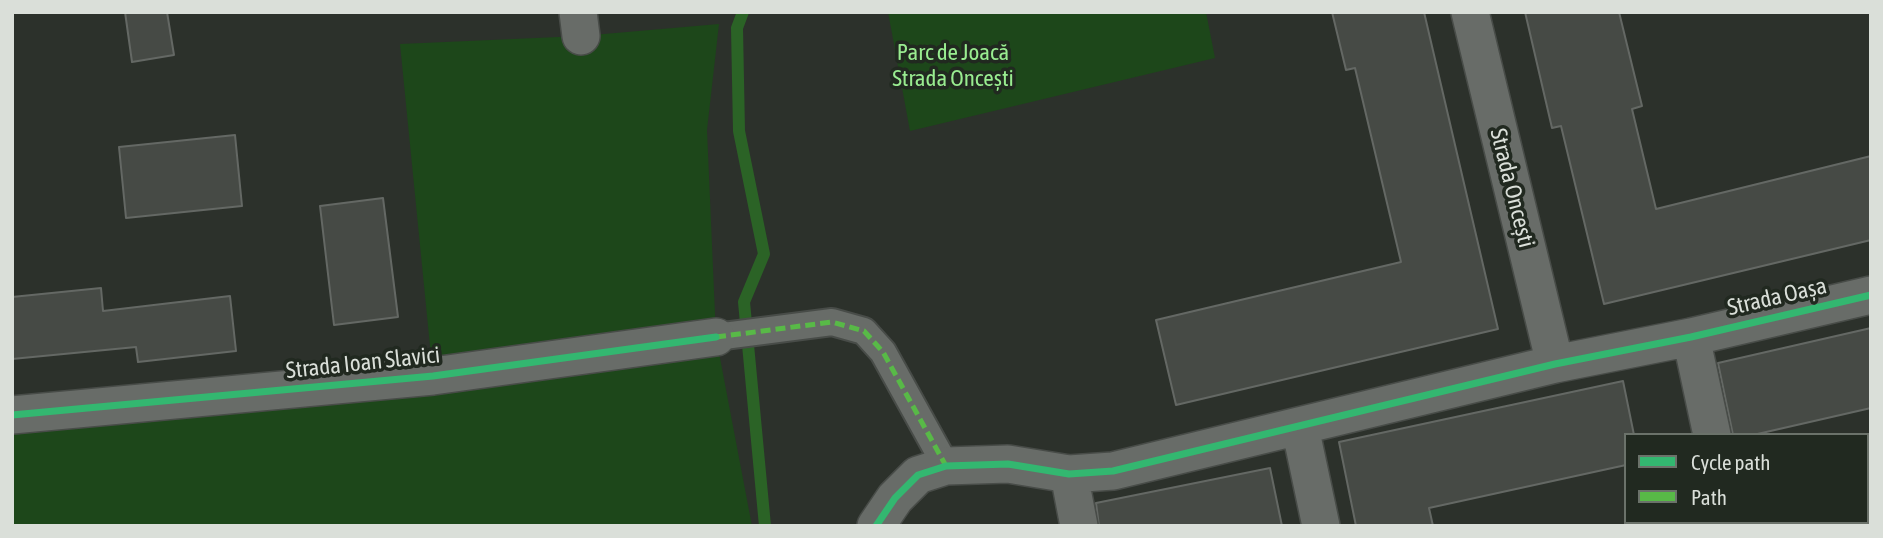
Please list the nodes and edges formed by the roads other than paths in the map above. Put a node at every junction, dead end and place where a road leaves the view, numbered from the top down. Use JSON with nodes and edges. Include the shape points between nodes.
{"nodes":[{"id":1,"x":1470,"y":12,"type":"edge"},
{"id":2,"x":1871,"y":295,"type":"edge"},
{"id":3,"x":716,"y":337,"type":"joint"},
{"id":4,"x":1691,"y":337,"type":"junction"},
{"id":5,"x":1555,"y":364,"type":"junction"},
{"id":6,"x":12,"y":415,"type":"edge"},
{"id":7,"x":1300,"y":427,"type":"junction"},
{"id":8,"x":1712,"y":433,"type":"edge"},
{"id":9,"x":946,"y":466,"type":"junction"},
{"id":10,"x":1069,"y":474,"type":"junction"},
{"id":11,"x":876,"y":526,"type":"edge"},
{"id":12,"x":1079,"y":526,"type":"edge"},
{"id":13,"x":1321,"y":526,"type":"edge"}],
"edges":[{"from":1,"to":5,"type":"street","name":"Strada Oncești"},
{"from":2,"to":4,"type":"street","name":"Strada Oașa"},
{"from":3,"to":6,"type":"street","name":"Strada Ioan Slavici","via":[[433,376]]},
{"from":3,"to":9,"type":"street","via":[[832,322],[864,331],[883,352]]},
{"from":4,"to":5,"type":"street","name":"Strada Oașa"},
{"from":4,"to":8,"type":"street"},
{"from":5,"to":7,"type":"street","name":"Strada Oașa"},
{"from":7,"to":10,"type":"street","name":"Strada Oașa","via":[[1112,471]]},
{"from":7,"to":13,"type":"street"},
{"from":9,"to":10,"type":"street","name":"Strada Oașa","via":[[1008,464]]},
{"from":9,"to":11,"type":"street","via":[[918,475]]},
{"from":10,"to":12,"type":"street"}]}
